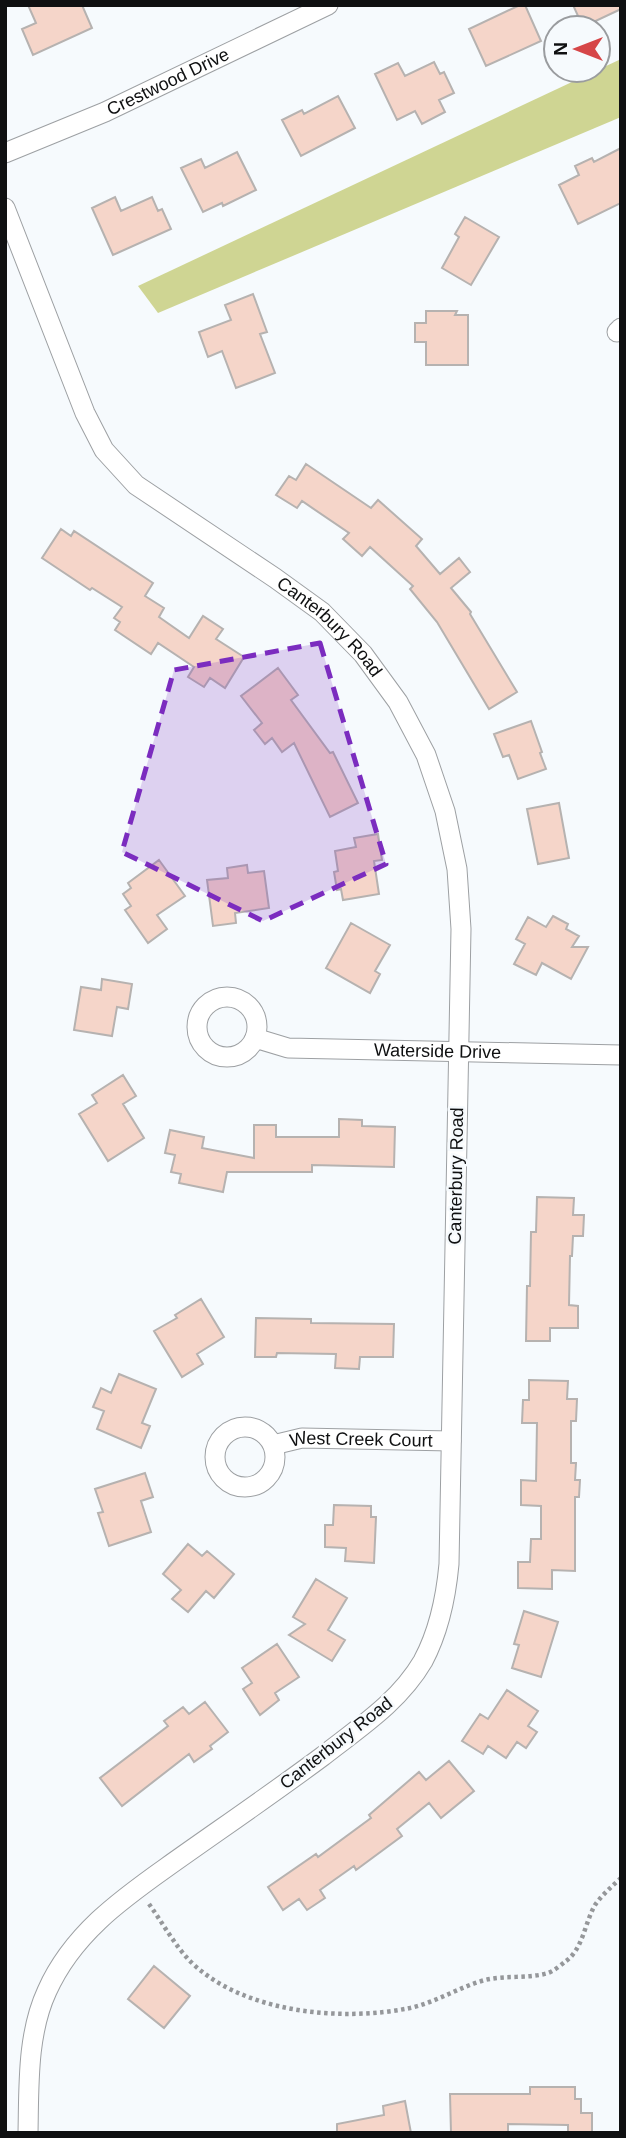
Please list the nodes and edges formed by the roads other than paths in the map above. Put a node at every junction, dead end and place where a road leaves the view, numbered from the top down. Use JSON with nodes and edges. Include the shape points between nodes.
{"nodes":[{"id":1,"x":328,"y":5,"type":"edge"},
{"id":2,"x":5,"y":153,"type":"edge"},
{"id":3,"x":5,"y":208,"type":"edge"},
{"id":4,"x":255,"y":1038,"type":"dead end"},
{"id":5,"x":458,"y":1052,"type":"junction"},
{"id":6,"x":621,"y":1055,"type":"edge"},
{"id":7,"x":451,"y":1441,"type":"junction"},
{"id":8,"x":273,"y":1445,"type":"dead end"},
{"id":9,"x":28,"y":2133,"type":"edge"}],
"edges":[{"from":1,"to":2,"type":"street","name":"Crestwood Drive","via":[[105,112]]},
{"from":3,"to":5,"type":"street","name":"Canterbury Road","via":[[85,413],[104,450],[156,501],[322,612],[363,654],[398,702],[434,777],[457,869],[461,929]]},
{"from":4,"to":5,"type":"street","name":"Waterside Drive","via":[[288,1048]]},
{"from":5,"to":6,"type":"street","name":"Waterside Drive"},
{"from":5,"to":7,"type":"street","name":"Canterbury Road"},
{"from":7,"to":8,"type":"street","name":"West Creek Court","via":[[302,1438]]},
{"from":7,"to":9,"type":"street","name":"Canterbury Road","via":[[447,1586],[422,1662],[384,1709],[123,1897],[84,1934],[61,1963],[46,1993],[34,2036]]}]}
